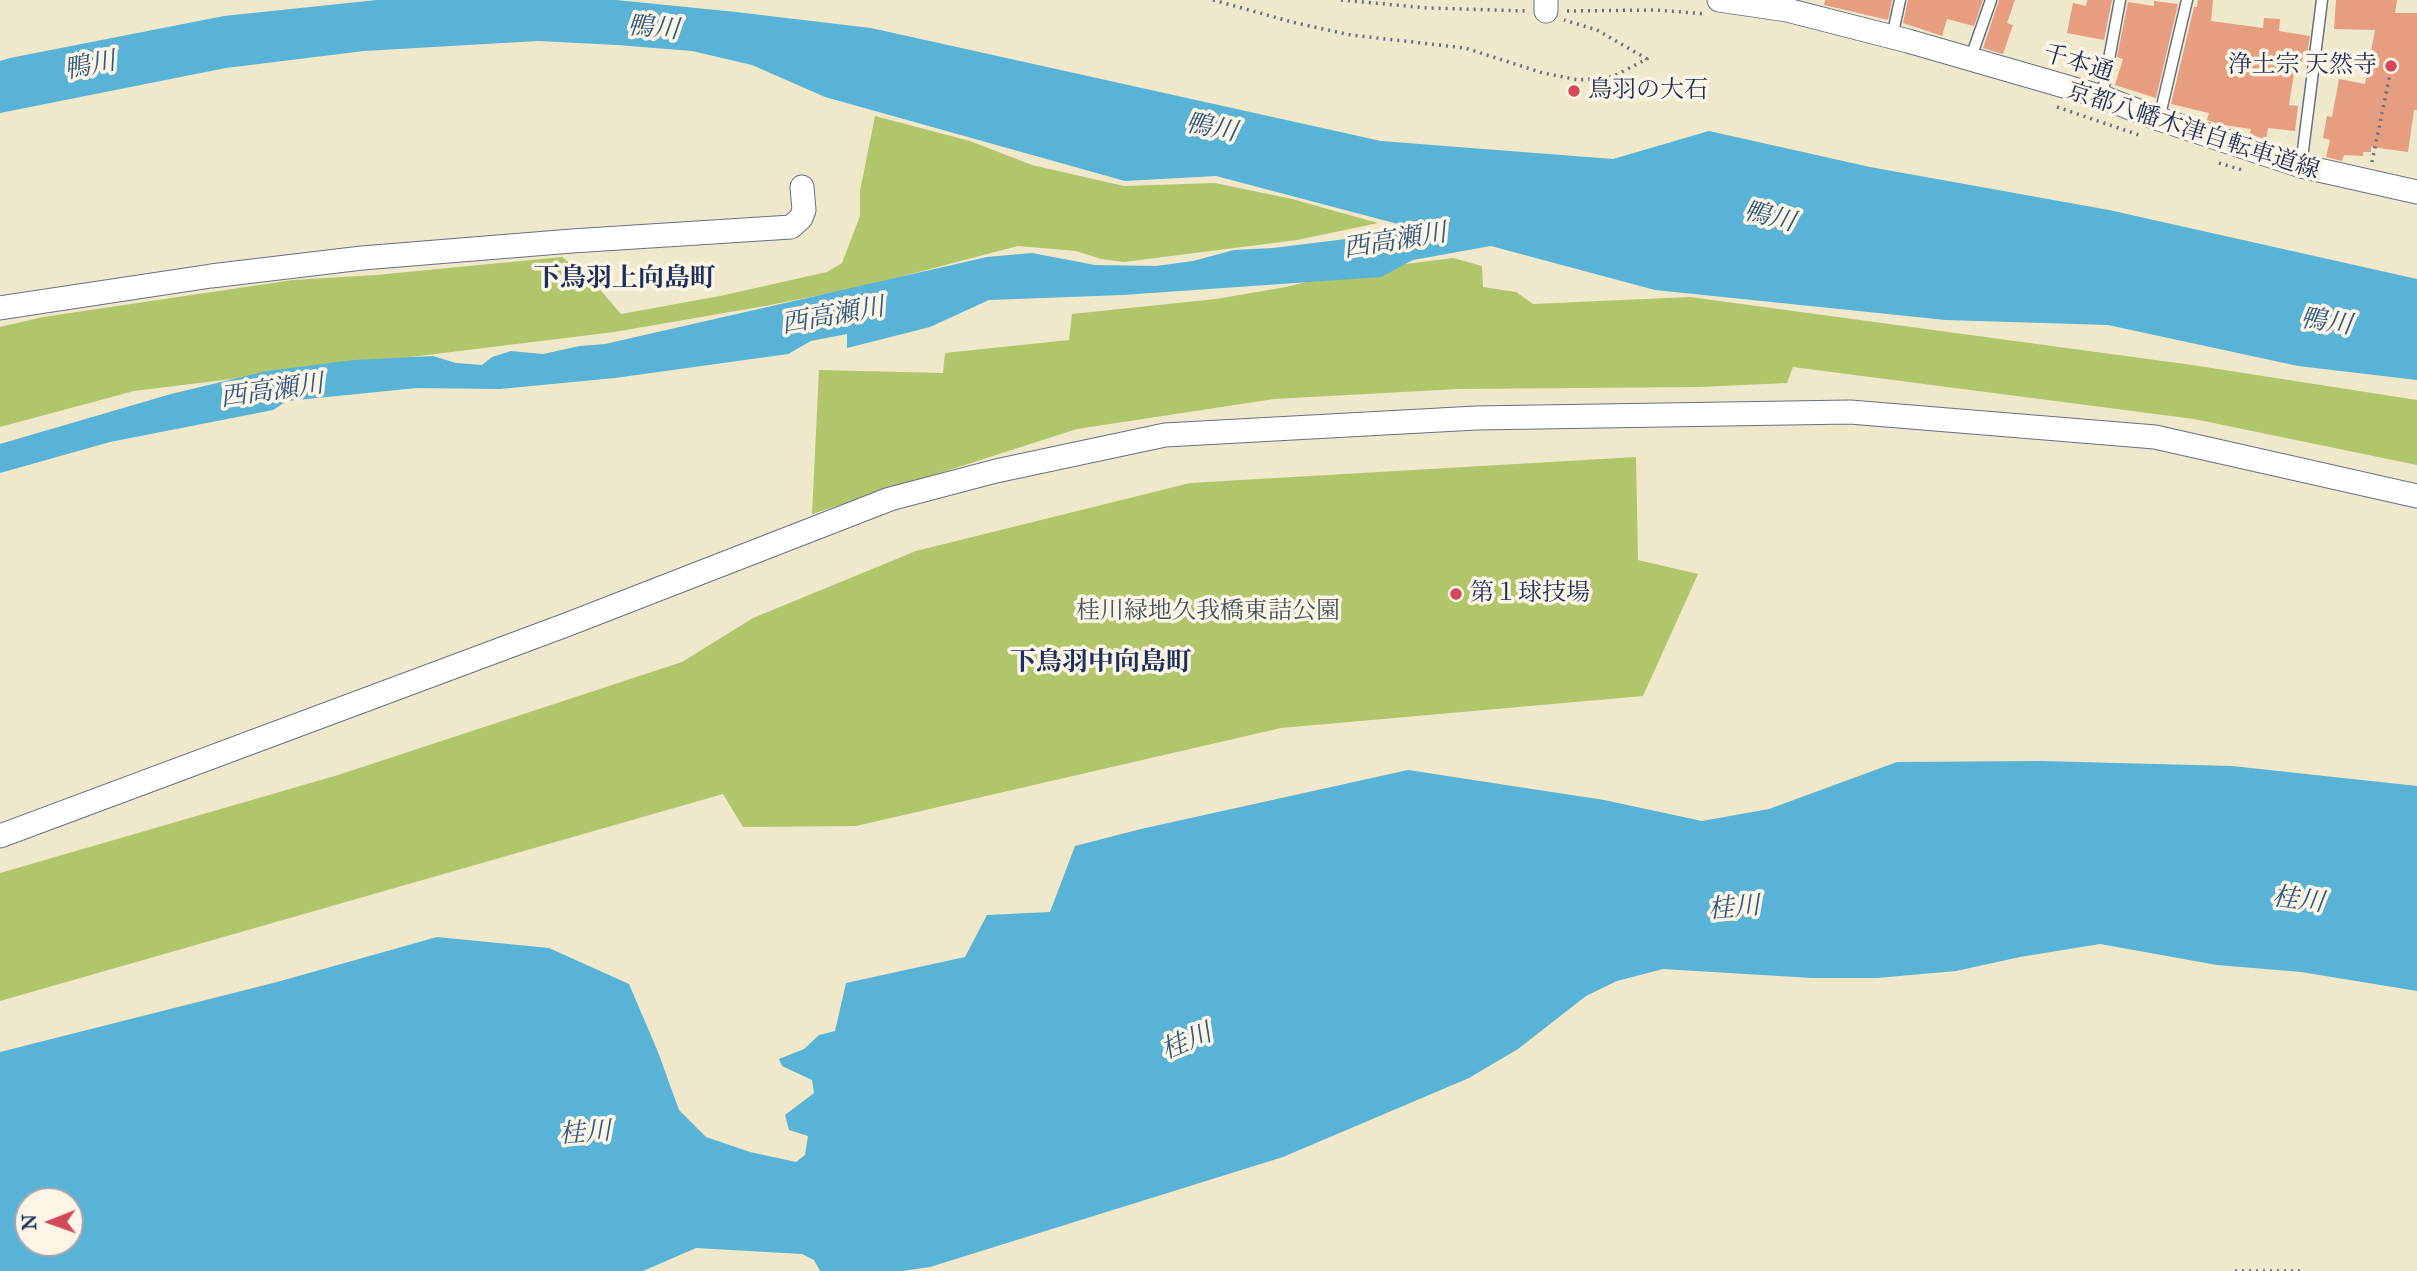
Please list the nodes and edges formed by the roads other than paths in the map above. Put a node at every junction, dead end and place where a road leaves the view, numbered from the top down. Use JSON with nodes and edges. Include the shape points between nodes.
{"nodes":[{"id":1,"x":1900,"y":0,"type":"edge"},
{"id":2,"x":1991,"y":0,"type":"edge"},
{"id":3,"x":2120,"y":0,"type":"edge"},
{"id":4,"x":2187,"y":0,"type":"edge"},
{"id":5,"x":2322,"y":0,"type":"edge"},
{"id":6,"x":1788,"y":5,"type":"edge"},
{"id":7,"x":1713,"y":7,"type":"edge"},
{"id":8,"x":1892,"y":37,"type":"junction"},
{"id":9,"x":1970,"y":60,"type":"junction"},
{"id":10,"x":2102,"y":97,"type":"junction"},
{"id":11,"x":2159,"y":119,"type":"junction"},
{"id":12,"x":2301,"y":166,"type":"junction"},
{"id":13,"x":803,"y":187,"type":"dead end"},
{"id":14,"x":2417,"y":192,"type":"edge"},
{"id":15,"x":0,"y":308,"type":"edge"},
{"id":16,"x":2417,"y":496,"type":"edge"},
{"id":17,"x":0,"y":836,"type":"edge"}],
"edges":[{"from":1,"to":8,"type":"lane"},
{"from":2,"to":9,"type":"lane"},
{"from":3,"to":10,"type":"lane"},
{"from":4,"to":11,"type":"lane"},
{"from":5,"to":12,"type":"lane"},
{"from":6,"to":7,"type":"street","name":"千本通"},
{"from":6,"to":8,"type":"street","name":"千本通"},
{"from":8,"to":9,"type":"street","name":"千本通"},
{"from":9,"to":10,"type":"street","name":"千本通"},
{"from":10,"to":11,"type":"street","name":"千本通"},
{"from":11,"to":12,"type":"street","name":"千本通"},
{"from":12,"to":14,"type":"street","name":"千本通"},
{"from":13,"to":15,"type":"street","via":[[802,218],[792,227],[362,258],[211,275]]},
{"from":16,"to":17,"type":"street","via":[[2155,437],[1850,412],[1476,418],[1166,435],[890,499]]}]}
